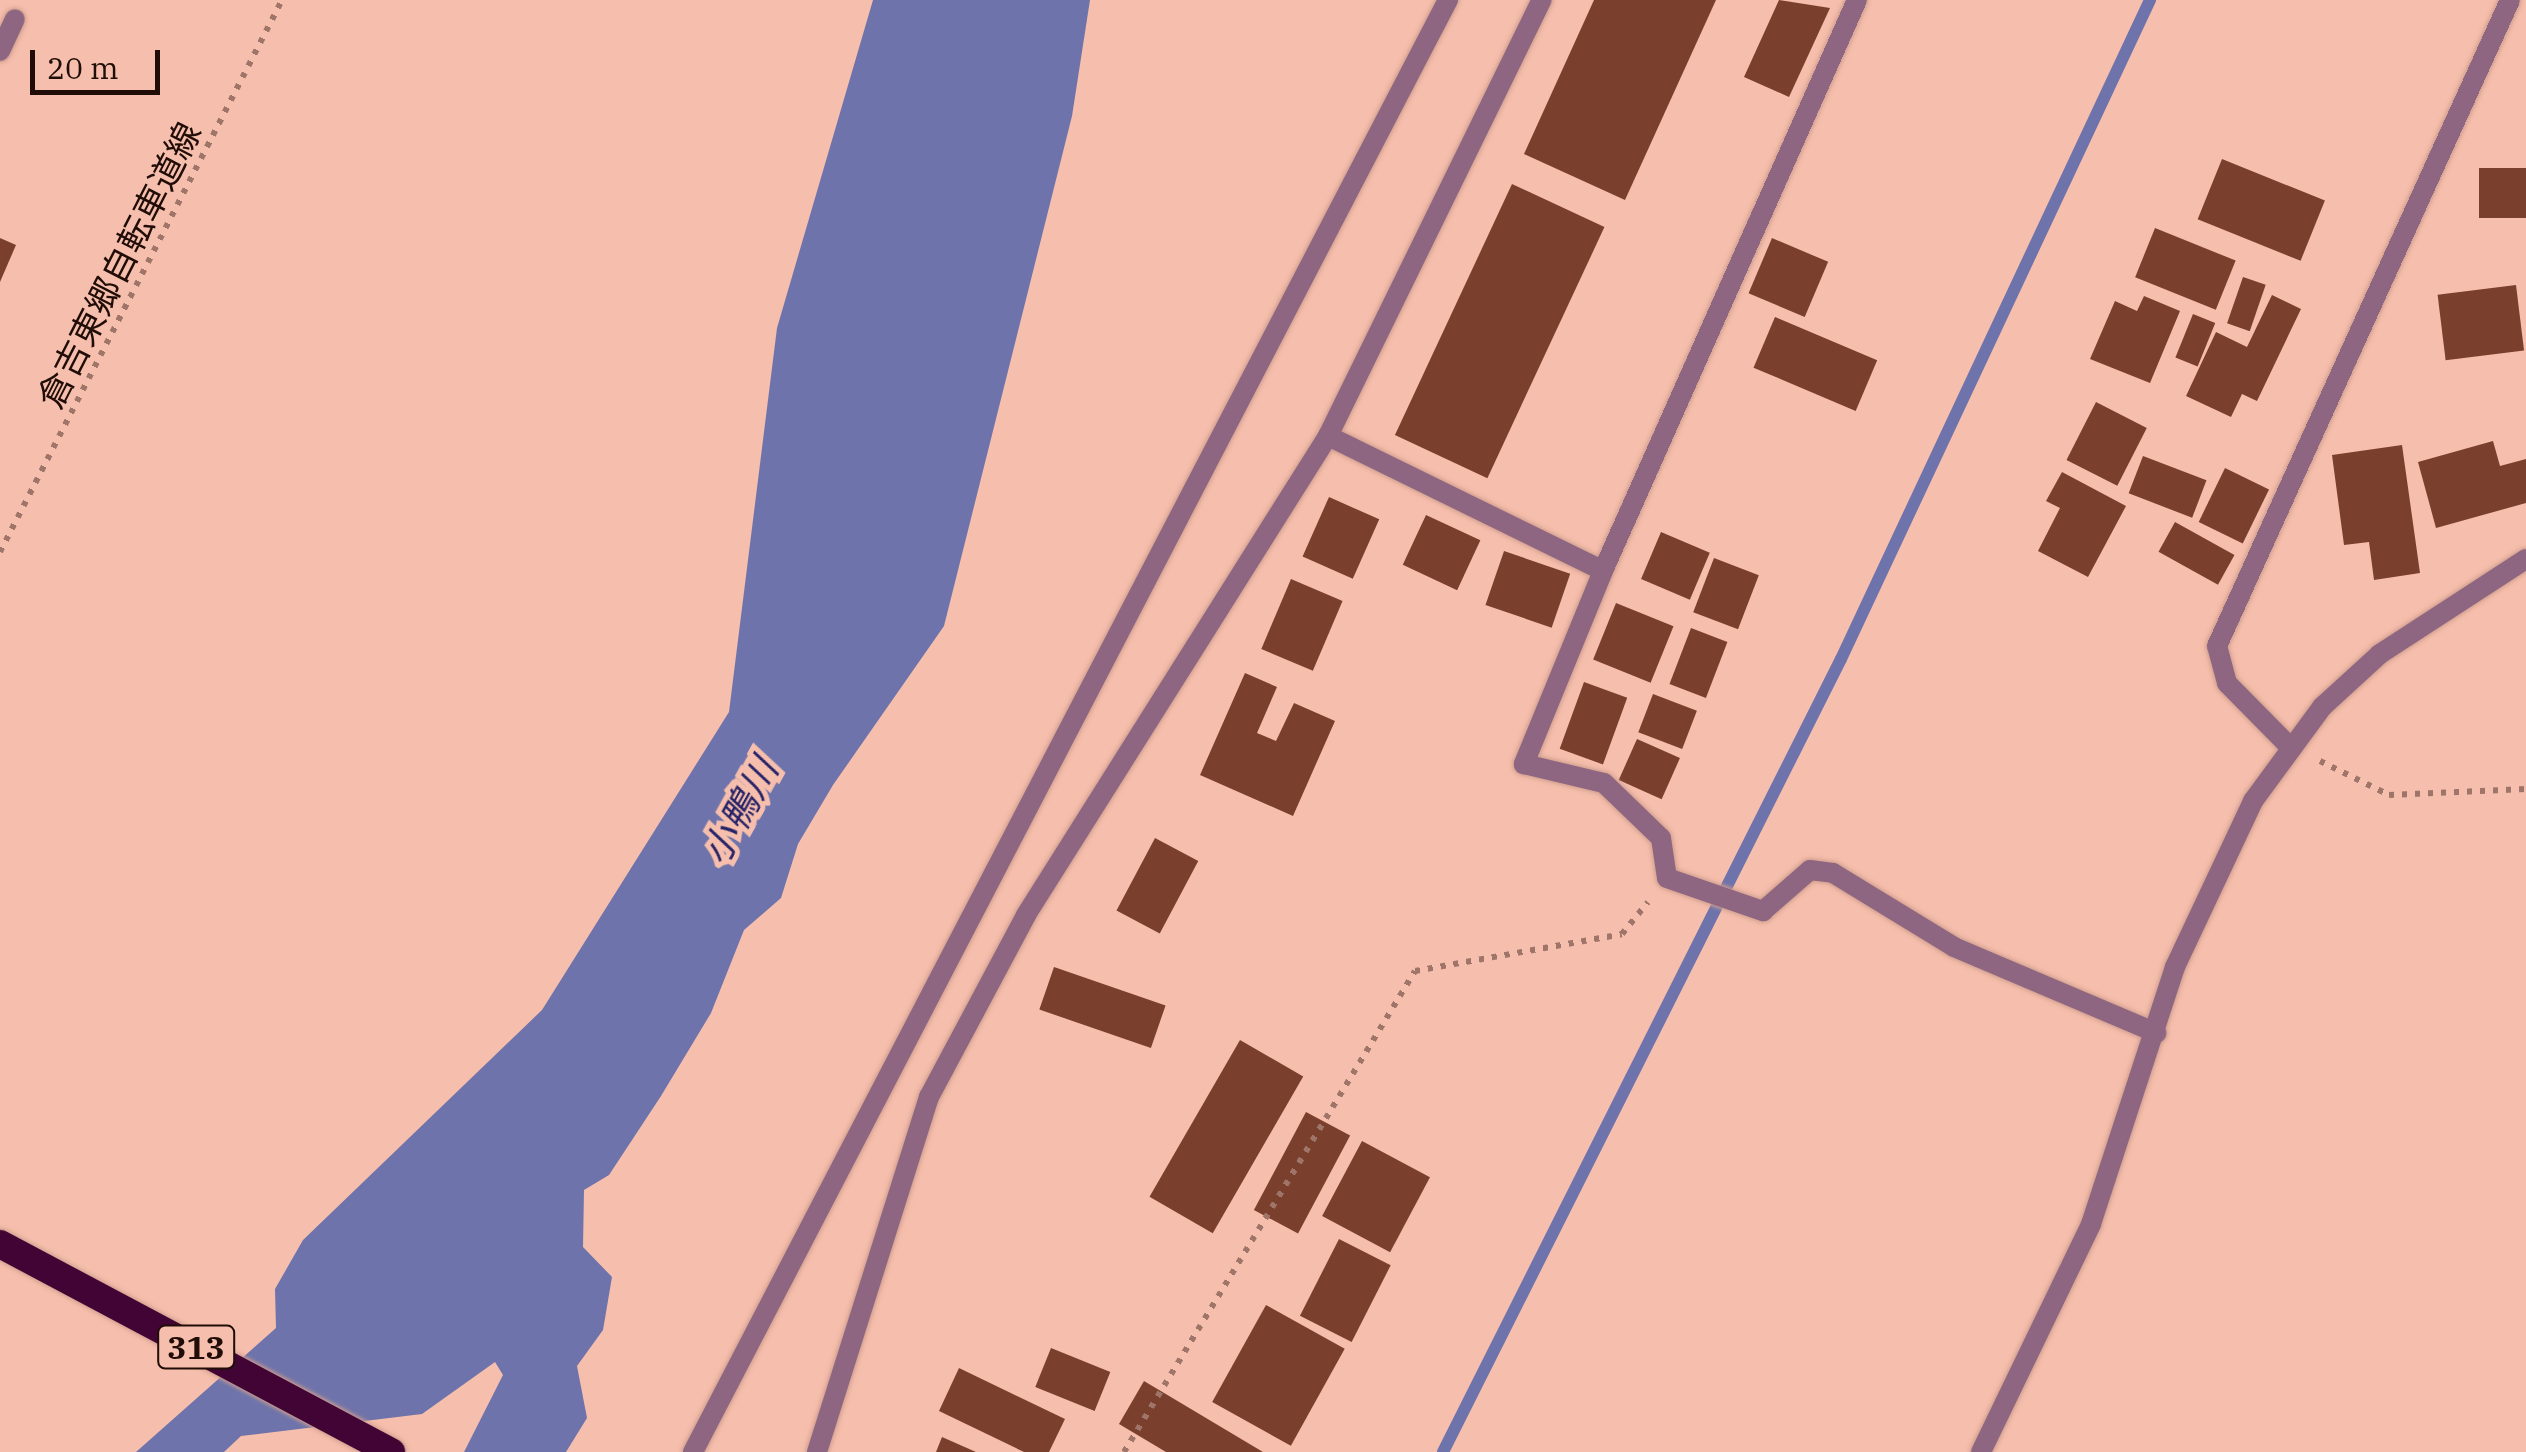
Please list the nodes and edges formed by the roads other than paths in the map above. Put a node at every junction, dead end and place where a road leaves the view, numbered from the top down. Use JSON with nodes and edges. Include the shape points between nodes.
{"nodes":[{"id":1,"x":1448,"y":0,"type":"edge"},
{"id":2,"x":1542,"y":0,"type":"edge"},
{"id":3,"x":1857,"y":0,"type":"edge"},
{"id":4,"x":2510,"y":0,"type":"edge"},
{"id":5,"x":15,"y":19,"type":"dead end"},
{"id":6,"x":0,"y":51,"type":"edge"},
{"id":7,"x":1328,"y":436,"type":"junction"},
{"id":8,"x":2526,"y":559,"type":"edge"},
{"id":9,"x":1603,"y":571,"type":"junction"},
{"id":10,"x":2291,"y":748,"type":"junction"},
{"id":11,"x":2156,"y":1034,"type":"junction"},
{"id":12,"x":0,"y":1244,"type":"edge"},
{"id":13,"x":391,"y":1452,"type":"edge"},
{"id":14,"x":693,"y":1452,"type":"edge"},
{"id":15,"x":817,"y":1452,"type":"edge"},
{"id":16,"x":1982,"y":1452,"type":"edge"}],
"edges":[{"from":1,"to":14,"type":"street"},
{"from":2,"to":7,"type":"street"},
{"from":3,"to":9,"type":"street"},
{"from":4,"to":10,"type":"street","via":[[2216,646],[2227,684]]},
{"from":5,"to":6,"type":"street"},
{"from":7,"to":9,"type":"street"},
{"from":7,"to":15,"type":"street","via":[[1026,915],[929,1097]]},
{"from":8,"to":10,"type":"street","via":[[2380,654]]},
{"from":9,"to":11,"type":"street","via":[[1524,764],[1604,783],[1661,838],[1666,878],[1763,911],[1789,881],[1810,870],[1833,873],[1954,947]]},
{"from":10,"to":11,"type":"street","via":[[2230,845],[2175,967]]},
{"from":11,"to":16,"type":"street","via":[[2091,1224]]},
{"from":12,"to":13,"type":"highway","number":"313"}]}
